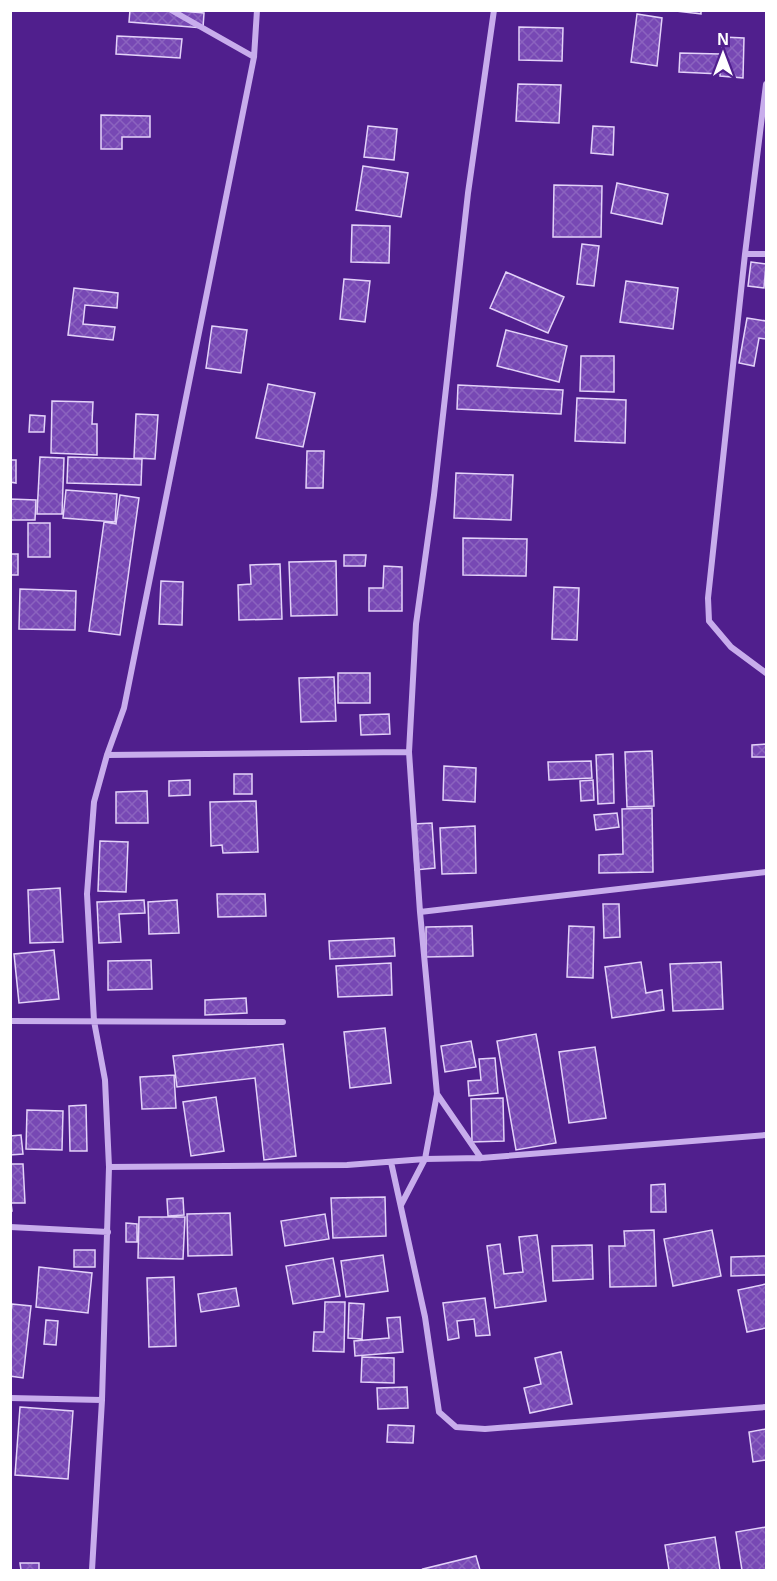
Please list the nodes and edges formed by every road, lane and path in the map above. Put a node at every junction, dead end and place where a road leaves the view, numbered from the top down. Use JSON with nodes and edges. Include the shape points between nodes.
{"nodes":[{"id":1,"x":171,"y":10,"type":"edge"},
{"id":2,"x":257,"y":10,"type":"edge"},
{"id":3,"x":494,"y":10,"type":"edge"},
{"id":4,"x":254,"y":57,"type":"junction"},
{"id":5,"x":766,"y":84,"type":"edge"},
{"id":6,"x":745,"y":254,"type":"junction"},
{"id":7,"x":766,"y":255,"type":"edge"},
{"id":8,"x":766,"y":673,"type":"edge"},
{"id":9,"x":409,"y":752,"type":"junction"},
{"id":10,"x":107,"y":755,"type":"junction"},
{"id":11,"x":766,"y":872,"type":"edge"},
{"id":12,"x":420,"y":912,"type":"junction"},
{"id":13,"x":94,"y":1021,"type":"junction"},
{"id":14,"x":10,"y":1022,"type":"edge"},
{"id":15,"x":283,"y":1022,"type":"dead end"},
{"id":16,"x":437,"y":1094,"type":"junction"},
{"id":17,"x":766,"y":1135,"type":"edge"},
{"id":18,"x":481,"y":1158,"type":"junction"},
{"id":19,"x":425,"y":1159,"type":"junction"},
{"id":20,"x":391,"y":1162,"type":"junction"},
{"id":21,"x":109,"y":1167,"type":"junction"},
{"id":22,"x":401,"y":1205,"type":"junction"},
{"id":23,"x":10,"y":1227,"type":"edge"},
{"id":24,"x":108,"y":1232,"type":"junction"},
{"id":25,"x":10,"y":1398,"type":"edge"},
{"id":26,"x":102,"y":1400,"type":"junction"},
{"id":27,"x":766,"y":1407,"type":"edge"},
{"id":28,"x":92,"y":1570,"type":"edge"}],
"edges":[{"from":1,"to":4,"type":"street"},
{"from":2,"to":4,"type":"street"},
{"from":3,"to":9,"type":"street","via":[[416,624]]},
{"from":4,"to":10,"type":"street","via":[[124,708]]},
{"from":5,"to":6,"type":"street"},
{"from":6,"to":7,"type":"street"},
{"from":6,"to":8,"type":"street","via":[[708,598],[709,621],[731,647]]},
{"from":9,"to":10,"type":"street"},
{"from":9,"to":12,"type":"street"},
{"from":10,"to":13,"type":"street","via":[[94,802],[87,894]]},
{"from":11,"to":12,"type":"street"},
{"from":12,"to":16,"type":"street"},
{"from":13,"to":14,"type":"street"},
{"from":13,"to":15,"type":"street"},
{"from":13,"to":21,"type":"street","via":[[105,1080]]},
{"from":16,"to":18,"type":"street"},
{"from":16,"to":19,"type":"street"},
{"from":17,"to":18,"type":"street"},
{"from":18,"to":19,"type":"street"},
{"from":19,"to":20,"type":"street"},
{"from":19,"to":22,"type":"street"},
{"from":20,"to":21,"type":"street"},
{"from":20,"to":22,"type":"street"},
{"from":21,"to":24,"type":"street"},
{"from":22,"to":27,"type":"street","via":[[425,1317],[439,1412],[456,1427],[485,1429]]},
{"from":23,"to":24,"type":"street"},
{"from":24,"to":26,"type":"street"},
{"from":25,"to":26,"type":"street"},
{"from":26,"to":28,"type":"street"}]}
